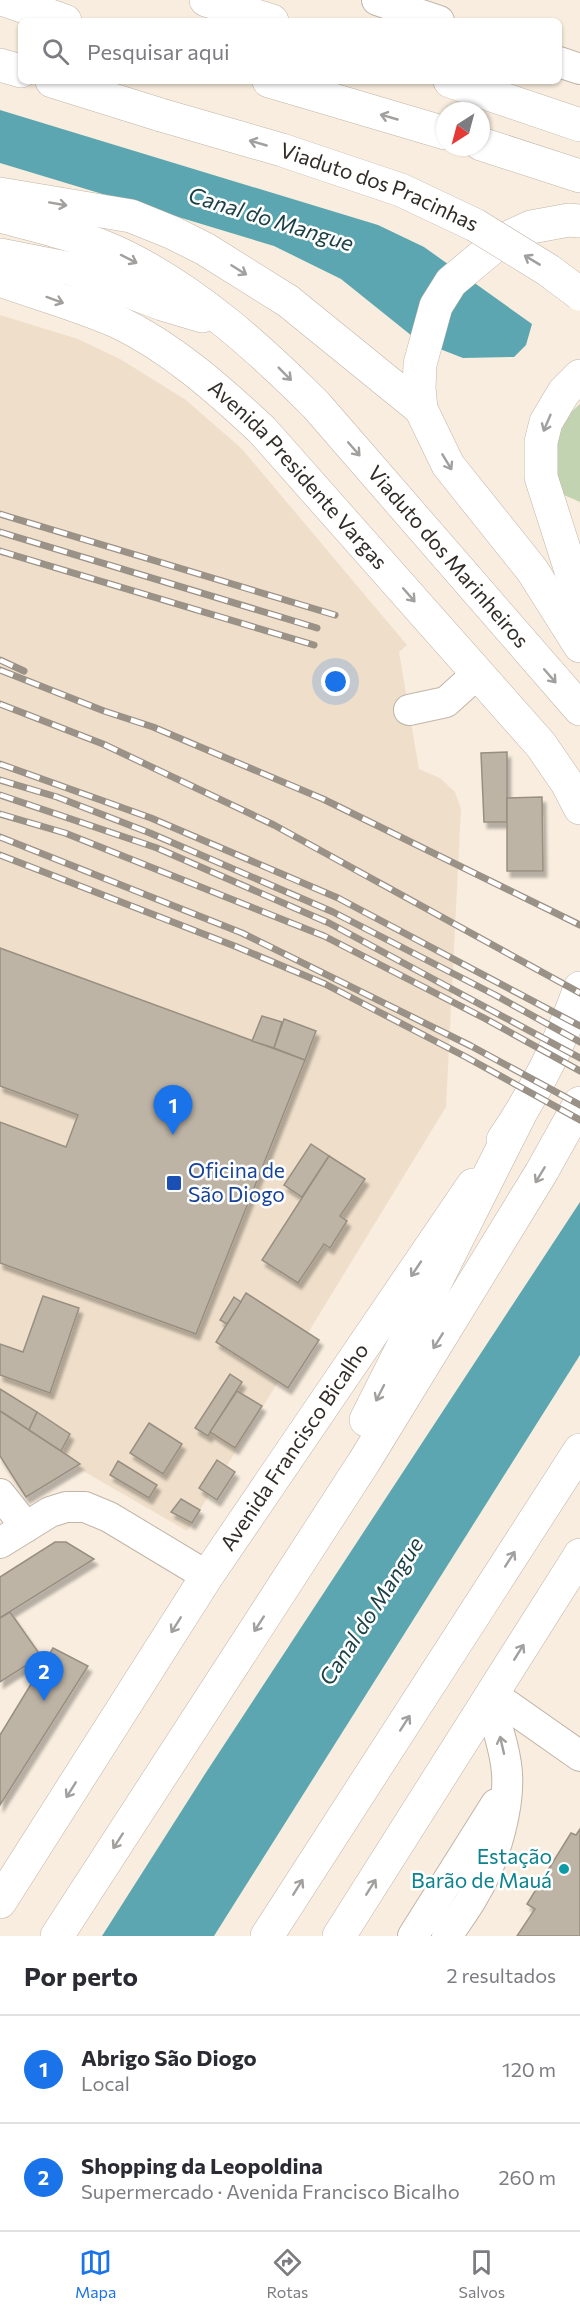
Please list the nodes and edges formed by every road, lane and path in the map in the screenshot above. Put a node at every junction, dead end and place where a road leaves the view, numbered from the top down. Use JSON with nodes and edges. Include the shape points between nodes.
{"nodes":[{"id":1,"x":5,"y":0,"type":"edge"},
{"id":2,"x":22,"y":0,"type":"edge"},
{"id":3,"x":377,"y":0,"type":"edge"},
{"id":4,"x":217,"y":3,"type":"edge"},
{"id":5,"x":56,"y":18,"type":"edge"},
{"id":6,"x":57,"y":18,"type":"edge"},
{"id":7,"x":263,"y":18,"type":"edge"},
{"id":8,"x":430,"y":18,"type":"edge"},
{"id":9,"x":562,"y":63,"type":"edge"},
{"id":10,"x":0,"y":65,"type":"edge"},
{"id":11,"x":580,"y":69,"type":"edge"},
{"id":12,"x":18,"y":70,"type":"edge"},
{"id":13,"x":62,"y":84,"type":"edge"},
{"id":14,"x":279,"y":84,"type":"edge"},
{"id":15,"x":459,"y":84,"type":"edge"},
{"id":16,"x":580,"y":125,"type":"edge"},
{"id":17,"x":436,"y":130,"type":"edge"},
{"id":18,"x":490,"y":147,"type":"edge"},
{"id":19,"x":580,"y":177,"type":"edge"},
{"id":20,"x":0,"y":194,"type":"edge"},
{"id":21,"x":0,"y":216,"type":"edge"},
{"id":22,"x":580,"y":221,"type":"edge"},
{"id":23,"x":0,"y":255,"type":"edge"},
{"id":24,"x":0,"y":280,"type":"edge"},
{"id":25,"x":580,"y":294,"type":"edge"},
{"id":26,"x":229,"y":325,"type":"junction"},
{"id":27,"x":580,"y":376,"type":"edge"},
{"id":28,"x":422,"y":409,"type":"junction"},
{"id":29,"x":580,"y":598,"type":"edge"},
{"id":30,"x":580,"y":646,"type":"edge"},
{"id":31,"x":478,"y":673,"type":"junction"},
{"id":32,"x":580,"y":709,"type":"edge"},
{"id":33,"x":409,"y":710,"type":"dead end"},
{"id":34,"x":580,"y":808,"type":"edge"},
{"id":35,"x":580,"y":988,"type":"edge"},
{"id":36,"x":580,"y":1104,"type":"edge"},
{"id":37,"x":519,"y":1116,"type":"junction"},
{"id":38,"x":580,"y":1450,"type":"edge"},
{"id":39,"x":0,"y":1494,"type":"edge"},
{"id":40,"x":26,"y":1527,"type":"junction"},
{"id":41,"x":0,"y":1544,"type":"edge"},
{"id":42,"x":580,"y":1555,"type":"edge"},
{"id":43,"x":291,"y":1575,"type":"junction"},
{"id":44,"x":207,"y":1576,"type":"junction"},
{"id":45,"x":491,"y":1698,"type":"junction"},
{"id":46,"x":580,"y":1756,"type":"edge"},
{"id":47,"x":507,"y":1788,"type":"junction"},
{"id":48,"x":0,"y":1902,"type":"edge"},
{"id":49,"x":57,"y":1936,"type":"edge"},
{"id":50,"x":267,"y":1936,"type":"edge"},
{"id":51,"x":339,"y":1936,"type":"edge"},
{"id":52,"x":413,"y":1936,"type":"edge"},
{"id":53,"x":447,"y":1936,"type":"edge"}],
"edges":[{"from":1,"to":5,"type":"main road"},
{"from":2,"to":6,"type":"main road"},
{"from":3,"to":8,"type":"street"},
{"from":4,"to":7,"type":"main road"},
{"from":9,"to":11,"type":"street"},
{"from":10,"to":12,"type":"main road"},
{"from":25,"to":13,"type":"main road","name":"Viaduto dos Pracinhas","one_way":true,"bridge":true,"via":[[475,225],[401,190]]},
{"from":17,"to":14,"type":"main road","one_way":true},
{"from":15,"to":16,"type":"main road"},
{"from":18,"to":19,"type":"main road"},
{"from":20,"to":28,"type":"main road","one_way":true,"via":[[131,216],[184,238],[288,301]]},
{"from":21,"to":26,"type":"main road","one_way":true,"via":[[75,237],[124,256],[166,279]]},
{"from":22,"to":28,"type":"main road","via":[[531,227],[499,242],[452,282],[436,306],[420,364]]},
{"from":23,"to":26,"type":"main road","via":[[71,269]]},
{"from":24,"to":31,"type":"main road","name":"Avenida Presidente Vargas","one_way":true,"via":[[118,322],[173,355],[218,389],[262,430]]},
{"from":26,"to":32,"type":"main road","name":"Viaduto dos Marinheiros","one_way":true,"via":[[316,405]]},
{"from":27,"to":29,"type":"main road","one_way":true,"via":[[564,392],[546,422],[541,442],[541,477]]},
{"from":28,"to":30,"type":"main road","one_way":true,"via":[[448,465],[532,570]]},
{"from":31,"to":33,"type":"street","via":[[446,702]]},
{"from":31,"to":34,"type":"main road","name":"Avenida Presidente Vargas","via":[[541,745]]},
{"from":35,"to":37,"type":"main road","name":"Avenida Francisco Bicalho","via":[[546,1068]]},
{"from":36,"to":43,"type":"main road","one_way":true,"via":[[364,1462]]},
{"from":37,"to":43,"type":"main road","one_way":true},
{"from":37,"to":44,"type":"main road","name":"Avenida Francisco Bicalho","one_way":true},
{"from":50,"to":38,"type":"main road","one_way":true},
{"from":39,"to":40,"type":"street"},
{"from":40,"to":41,"type":"street"},
{"from":40,"to":44,"type":"street","via":[[50,1512],[85,1507],[109,1517]]},
{"from":45,"to":42,"type":"main road","one_way":true},
{"from":43,"to":49,"type":"main road","one_way":true},
{"from":44,"to":48,"type":"main road","name":"Avenida Francisco Bicalho","one_way":true},
{"from":45,"to":46,"type":"street"},
{"from":47,"to":45,"type":"street","one_way":true,"via":[[507,1766]]},
{"from":51,"to":45,"type":"main road","one_way":true},
{"from":47,"to":52,"type":"street"},
{"from":47,"to":53,"type":"street","via":[[500,1828],[485,1873]]}]}
